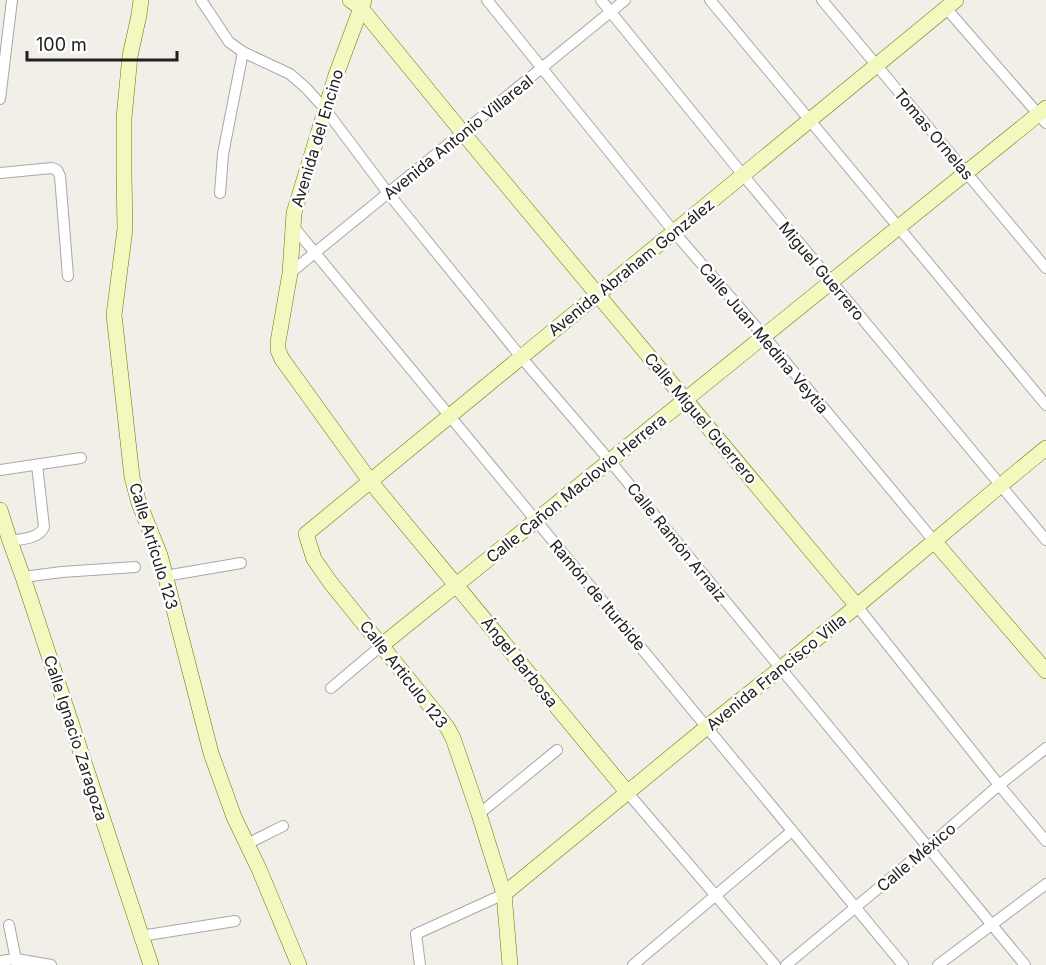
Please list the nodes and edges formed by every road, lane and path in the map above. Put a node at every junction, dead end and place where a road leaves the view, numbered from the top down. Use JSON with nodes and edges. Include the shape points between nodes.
{"nodes":[{"id":1,"x":12,"y":0,"type":"edge"},
{"id":2,"x":141,"y":0,"type":"edge"},
{"id":3,"x":201,"y":0,"type":"edge"},
{"id":4,"x":487,"y":0,"type":"edge"},
{"id":5,"x":602,"y":0,"type":"edge"},
{"id":6,"x":625,"y":0,"type":"edge"},
{"id":7,"x":710,"y":0,"type":"edge"},
{"id":8,"x":822,"y":0,"type":"edge"},
{"id":9,"x":358,"y":3,"type":"edge"},
{"id":10,"x":951,"y":4,"type":"edge"},
{"id":11,"x":611,"y":11,"type":"junction"},
{"id":12,"x":243,"y":52,"type":"junction"},
{"id":13,"x":877,"y":65,"type":"junction"},
{"id":14,"x":542,"y":67,"type":"junction"},
{"id":15,"x":0,"y":99,"type":"edge"},
{"id":16,"x":325,"y":109,"type":"junction"},
{"id":17,"x":1043,"y":115,"type":"edge"},
{"id":18,"x":810,"y":120,"type":"junction"},
{"id":19,"x":463,"y":133,"type":"junction"},
{"id":20,"x":0,"y":173,"type":"edge"},
{"id":21,"x":966,"y":173,"type":"junction"},
{"id":22,"x":743,"y":175,"type":"junction"},
{"id":23,"x":388,"y":193,"type":"junction"},
{"id":24,"x":220,"y":194,"type":"dead end"},
{"id":25,"x":292,"y":225,"type":"junction"},
{"id":26,"x":899,"y":227,"type":"junction"},
{"id":27,"x":674,"y":232,"type":"junction"},
{"id":28,"x":315,"y":253,"type":"junction"},
{"id":29,"x":1046,"y":268,"type":"edge"},
{"id":30,"x":290,"y":273,"type":"junction"},
{"id":31,"x":68,"y":276,"type":"dead end"},
{"id":32,"x":831,"y":282,"type":"junction"},
{"id":33,"x":597,"y":295,"type":"junction"},
{"id":34,"x":764,"y":336,"type":"junction"},
{"id":35,"x":278,"y":350,"type":"joint"},
{"id":36,"x":521,"y":357,"type":"junction"},
{"id":37,"x":686,"y":400,"type":"junction"},
{"id":38,"x":1046,"y":405,"type":"edge"},
{"id":39,"x":450,"y":416,"type":"junction"},
{"id":40,"x":1046,"y":448,"type":"edge"},
{"id":41,"x":81,"y":458,"type":"dead end"},
{"id":42,"x":610,"y":461,"type":"junction"},
{"id":43,"x":37,"y":465,"type":"junction"},
{"id":44,"x":0,"y":470,"type":"edge"},
{"id":45,"x":370,"y":481,"type":"junction"},
{"id":46,"x":1000,"y":485,"type":"junction"},
{"id":47,"x":0,"y":510,"type":"edge"},
{"id":48,"x":536,"y":521,"type":"junction"},
{"id":49,"x":306,"y":534,"type":"joint"},
{"id":50,"x":6,"y":537,"type":"edge"},
{"id":51,"x":1046,"y":540,"type":"edge"},
{"id":52,"x":934,"y":541,"type":"junction"},
{"id":53,"x":241,"y":563,"type":"dead end"},
{"id":54,"x":135,"y":567,"type":"dead end"},
{"id":55,"x":165,"y":576,"type":"junction"},
{"id":56,"x":23,"y":577,"type":"junction"},
{"id":57,"x":457,"y":585,"type":"junction"},
{"id":58,"x":857,"y":606,"type":"junction"},
{"id":59,"x":382,"y":645,"type":"junction"},
{"id":60,"x":781,"y":668,"type":"junction"},
{"id":61,"x":1046,"y":671,"type":"edge"},
{"id":62,"x":331,"y":688,"type":"dead end"},
{"id":63,"x":707,"y":727,"type":"junction"},
{"id":64,"x":1046,"y":748,"type":"edge"},
{"id":65,"x":557,"y":750,"type":"dead end"},
{"id":66,"x":999,"y":785,"type":"junction"},
{"id":67,"x":627,"y":792,"type":"junction"},
{"id":68,"x":479,"y":814,"type":"junction"},
{"id":69,"x":283,"y":826,"type":"dead end"},
{"id":70,"x":792,"y":831,"type":"junction"},
{"id":71,"x":1046,"y":842,"type":"edge"},
{"id":72,"x":247,"y":844,"type":"junction"},
{"id":73,"x":928,"y":847,"type":"junction"},
{"id":74,"x":1046,"y":884,"type":"edge"},
{"id":75,"x":504,"y":894,"type":"junction"},
{"id":76,"x":716,"y":895,"type":"junction"},
{"id":77,"x":856,"y":908,"type":"junction"},
{"id":78,"x":235,"y":921,"type":"dead end"},
{"id":79,"x":992,"y":924,"type":"junction"},
{"id":80,"x":9,"y":925,"type":"dead end"},
{"id":81,"x":141,"y":936,"type":"junction"},
{"id":82,"x":0,"y":961,"type":"edge"},
{"id":83,"x":16,"y":962,"type":"edge"},
{"id":84,"x":46,"y":964,"type":"edge"},
{"id":85,"x":148,"y":964,"type":"edge"},
{"id":86,"x":299,"y":965,"type":"edge"},
{"id":87,"x":420,"y":965,"type":"edge"},
{"id":88,"x":510,"y":965,"type":"edge"},
{"id":89,"x":633,"y":965,"type":"edge"},
{"id":90,"x":774,"y":965,"type":"edge"},
{"id":91,"x":786,"y":965,"type":"edge"},
{"id":92,"x":903,"y":965,"type":"edge"},
{"id":93,"x":938,"y":965,"type":"edge"},
{"id":94,"x":1025,"y":965,"type":"edge"}],
"edges":[{"from":1,"to":15,"type":"street"},
{"from":2,"to":55,"type":"street","name":"Calle Artículo 123","via":[[124,118],[125,229],[114,315],[132,477]]},
{"from":3,"to":12,"type":"street","name":"Calle Ramón Arnaiz","via":[[229,42]]},
{"from":4,"to":14,"type":"street","name":"Calle Juan Medina Veytia"},
{"from":5,"to":11,"type":"street","name":"Miguel Guerrero"},
{"from":6,"to":11,"type":"street","name":"Avenida Antonio Villareal"},
{"from":7,"to":18,"type":"street"},
{"from":8,"to":13,"type":"street","name":"Tomas Ornelas"},
{"from":9,"to":16,"type":"street","name":"Avenida del Encino"},
{"from":9,"to":19,"type":"street","name":"Calle Miguel Guerrero"},
{"from":10,"to":13,"type":"street","name":"Avenida Abraham González"},
{"from":10,"to":17,"type":"street"},
{"from":11,"to":14,"type":"street","name":"Avenida Antonio Villareal"},
{"from":11,"to":22,"type":"street","name":"Miguel Guerrero"},
{"from":12,"to":16,"type":"street","name":"Calle Ramón Arnaiz","via":[[290,74]]},
{"from":12,"to":24,"type":"street","via":[[223,154]]},
{"from":13,"to":18,"type":"street","name":"Avenida Abraham González"},
{"from":13,"to":21,"type":"street","name":"Tomas Ornelas"},
{"from":14,"to":19,"type":"street","name":"Avenida Antonio Villareal"},
{"from":14,"to":27,"type":"street","name":"Calle Juan Medina Veytia"},
{"from":16,"to":23,"type":"street","name":"Calle Ramón Arnaiz"},
{"from":16,"to":25,"type":"street","name":"Avenida del Encino"},
{"from":17,"to":21,"type":"street","name":"Calle Cañon Maclovio Herrera"},
{"from":18,"to":22,"type":"street","name":"Avenida Abraham González"},
{"from":18,"to":26,"type":"street"},
{"from":19,"to":23,"type":"street","name":"Avenida Antonio Villareal"},
{"from":19,"to":33,"type":"street","name":"Calle Miguel Guerrero"},
{"from":20,"to":31,"type":"street","via":[[57,170]]},
{"from":21,"to":26,"type":"street","name":"Calle Cañon Maclovio Herrera"},
{"from":21,"to":29,"type":"street","name":"Tomas Ornelas"},
{"from":22,"to":27,"type":"street","name":"Avenida Abraham González"},
{"from":22,"to":32,"type":"street","name":"Miguel Guerrero"},
{"from":23,"to":28,"type":"street","name":"Avenida Antonio Villareal"},
{"from":23,"to":36,"type":"street","name":"Calle Ramón Arnaiz"},
{"from":25,"to":28,"type":"street","name":"Ramón de Iturbide"},
{"from":25,"to":30,"type":"street","name":"Avenida del Encino"},
{"from":26,"to":32,"type":"street","name":"Calle Cañon Maclovio Herrera"},
{"from":26,"to":38,"type":"street"},
{"from":27,"to":33,"type":"street","name":"Avenida Abraham González"},
{"from":27,"to":34,"type":"street","name":"Calle Juan Medina Veytia"},
{"from":28,"to":30,"type":"street","name":"Avenida Antonio Villareal"},
{"from":28,"to":39,"type":"street","name":"Ramón de Iturbide"},
{"from":30,"to":35,"type":"street","name":"Avenida del Encino"},
{"from":32,"to":34,"type":"street","name":"Calle Cañon Maclovio Herrera"},
{"from":32,"to":46,"type":"street","name":"Miguel Guerrero"},
{"from":33,"to":36,"type":"street","name":"Avenida Abraham González"},
{"from":33,"to":37,"type":"street","name":"Calle Miguel Guerrero"},
{"from":34,"to":37,"type":"street","name":"Calle Cañon Maclovio Herrera"},
{"from":34,"to":52,"type":"street","name":"Calle Juan Medina Veytia"},
{"from":35,"to":45,"type":"street","name":"Ángel Barbosa"},
{"from":36,"to":39,"type":"street","name":"Avenida Abraham González"},
{"from":36,"to":42,"type":"street","name":"Calle Ramón Arnaiz"},
{"from":37,"to":42,"type":"street","name":"Calle Cañon Maclovio Herrera"},
{"from":37,"to":58,"type":"street","name":"Calle Miguel Guerrero"},
{"from":39,"to":45,"type":"street","name":"Avenida Abraham González"},
{"from":39,"to":48,"type":"street","name":"Ramón de Iturbide"},
{"from":40,"to":46,"type":"street","name":"Avenida Francisco Villa"},
{"from":41,"to":43,"type":"street"},
{"from":42,"to":48,"type":"street","name":"Calle Cañon Maclovio Herrera"},
{"from":42,"to":60,"type":"street","name":"Calle Ramón Arnaiz"},
{"from":43,"to":44,"type":"street"},
{"from":43,"to":50,"type":"street","via":[[42,532]]},
{"from":45,"to":49,"type":"street","name":"Avenida Abraham González"},
{"from":45,"to":57,"type":"street","name":"Ángel Barbosa"},
{"from":46,"to":51,"type":"street","name":"Miguel Guerrero"},
{"from":46,"to":52,"type":"street","name":"Avenida Francisco Villa"},
{"from":47,"to":50,"type":"street","name":"Calle Ignacio Zaragoza"},
{"from":48,"to":57,"type":"street","name":"Calle Cañon Maclovio Herrera"},
{"from":48,"to":63,"type":"street","name":"Ramón de Iturbide"},
{"from":49,"to":59,"type":"street","name":"Calle Articulo 123","via":[[314,559]]},
{"from":50,"to":56,"type":"street","name":"Calle Ignacio Zaragoza"},
{"from":52,"to":58,"type":"street","name":"Avenida Francisco Villa"},
{"from":52,"to":61,"type":"street","name":"Calle Juan Medina Veytia"},
{"from":53,"to":55,"type":"street"},
{"from":54,"to":56,"type":"street"},
{"from":55,"to":72,"type":"street","name":"Calle Artículo 123","via":[[211,753]]},
{"from":56,"to":81,"type":"street","name":"Calle Ignacio Zaragoza"},
{"from":57,"to":59,"type":"street","name":"Calle Cañon Maclovio Herrera"},
{"from":57,"to":67,"type":"street","name":"Ángel Barbosa"},
{"from":58,"to":60,"type":"street","name":"Avenida Francisco Villa"},
{"from":58,"to":66,"type":"street","name":"Calle Miguel Guerrero"},
{"from":59,"to":62,"type":"street","name":"Calle Cañon Maclovio Herrera"},
{"from":59,"to":68,"type":"street","name":"Calle Articulo 123","via":[[447,727]]},
{"from":60,"to":63,"type":"street","name":"Avenida Francisco Villa"},
{"from":60,"to":73,"type":"street","name":"Calle Ramón Arnaiz"},
{"from":63,"to":67,"type":"street","name":"Avenida Francisco Villa"},
{"from":63,"to":70,"type":"street","name":"Ramón de Iturbide"},
{"from":64,"to":66,"type":"street","name":"Calle México"},
{"from":65,"to":68,"type":"street"},
{"from":66,"to":71,"type":"street","name":"Calle Miguel Guerrero"},
{"from":66,"to":73,"type":"street","name":"Calle México"},
{"from":67,"to":75,"type":"street","name":"Avenida Francisco Villa"},
{"from":67,"to":76,"type":"street","name":"Ángel Barbosa"},
{"from":68,"to":75,"type":"street","name":"Calle Articulo 123"},
{"from":69,"to":72,"type":"street"},
{"from":70,"to":76,"type":"street"},
{"from":70,"to":77,"type":"street","name":"Ramón de Iturbide"},
{"from":72,"to":86,"type":"street","name":"Calle Artículo 123"},
{"from":73,"to":77,"type":"street","name":"Calle México"},
{"from":73,"to":79,"type":"street","name":"Calle Ramón Arnaiz"},
{"from":74,"to":79,"type":"street"},
{"from":75,"to":87,"type":"street","via":[[416,934]]},
{"from":75,"to":88,"type":"street","name":"Calle Articulo 123"},
{"from":76,"to":89,"type":"street"},
{"from":76,"to":90,"type":"street","name":"Ángel Barbosa"},
{"from":77,"to":91,"type":"street","name":"Calle México"},
{"from":77,"to":92,"type":"street","name":"Ramón de Iturbide"},
{"from":78,"to":81,"type":"street"},
{"from":79,"to":93,"type":"street"},
{"from":79,"to":94,"type":"street","name":"Calle Ramón Arnaiz"},
{"from":80,"to":83,"type":"street"},
{"from":81,"to":85,"type":"street","name":"Calle Ignacio Zaragoza"},
{"from":82,"to":83,"type":"street"},
{"from":83,"to":84,"type":"street"}]}
